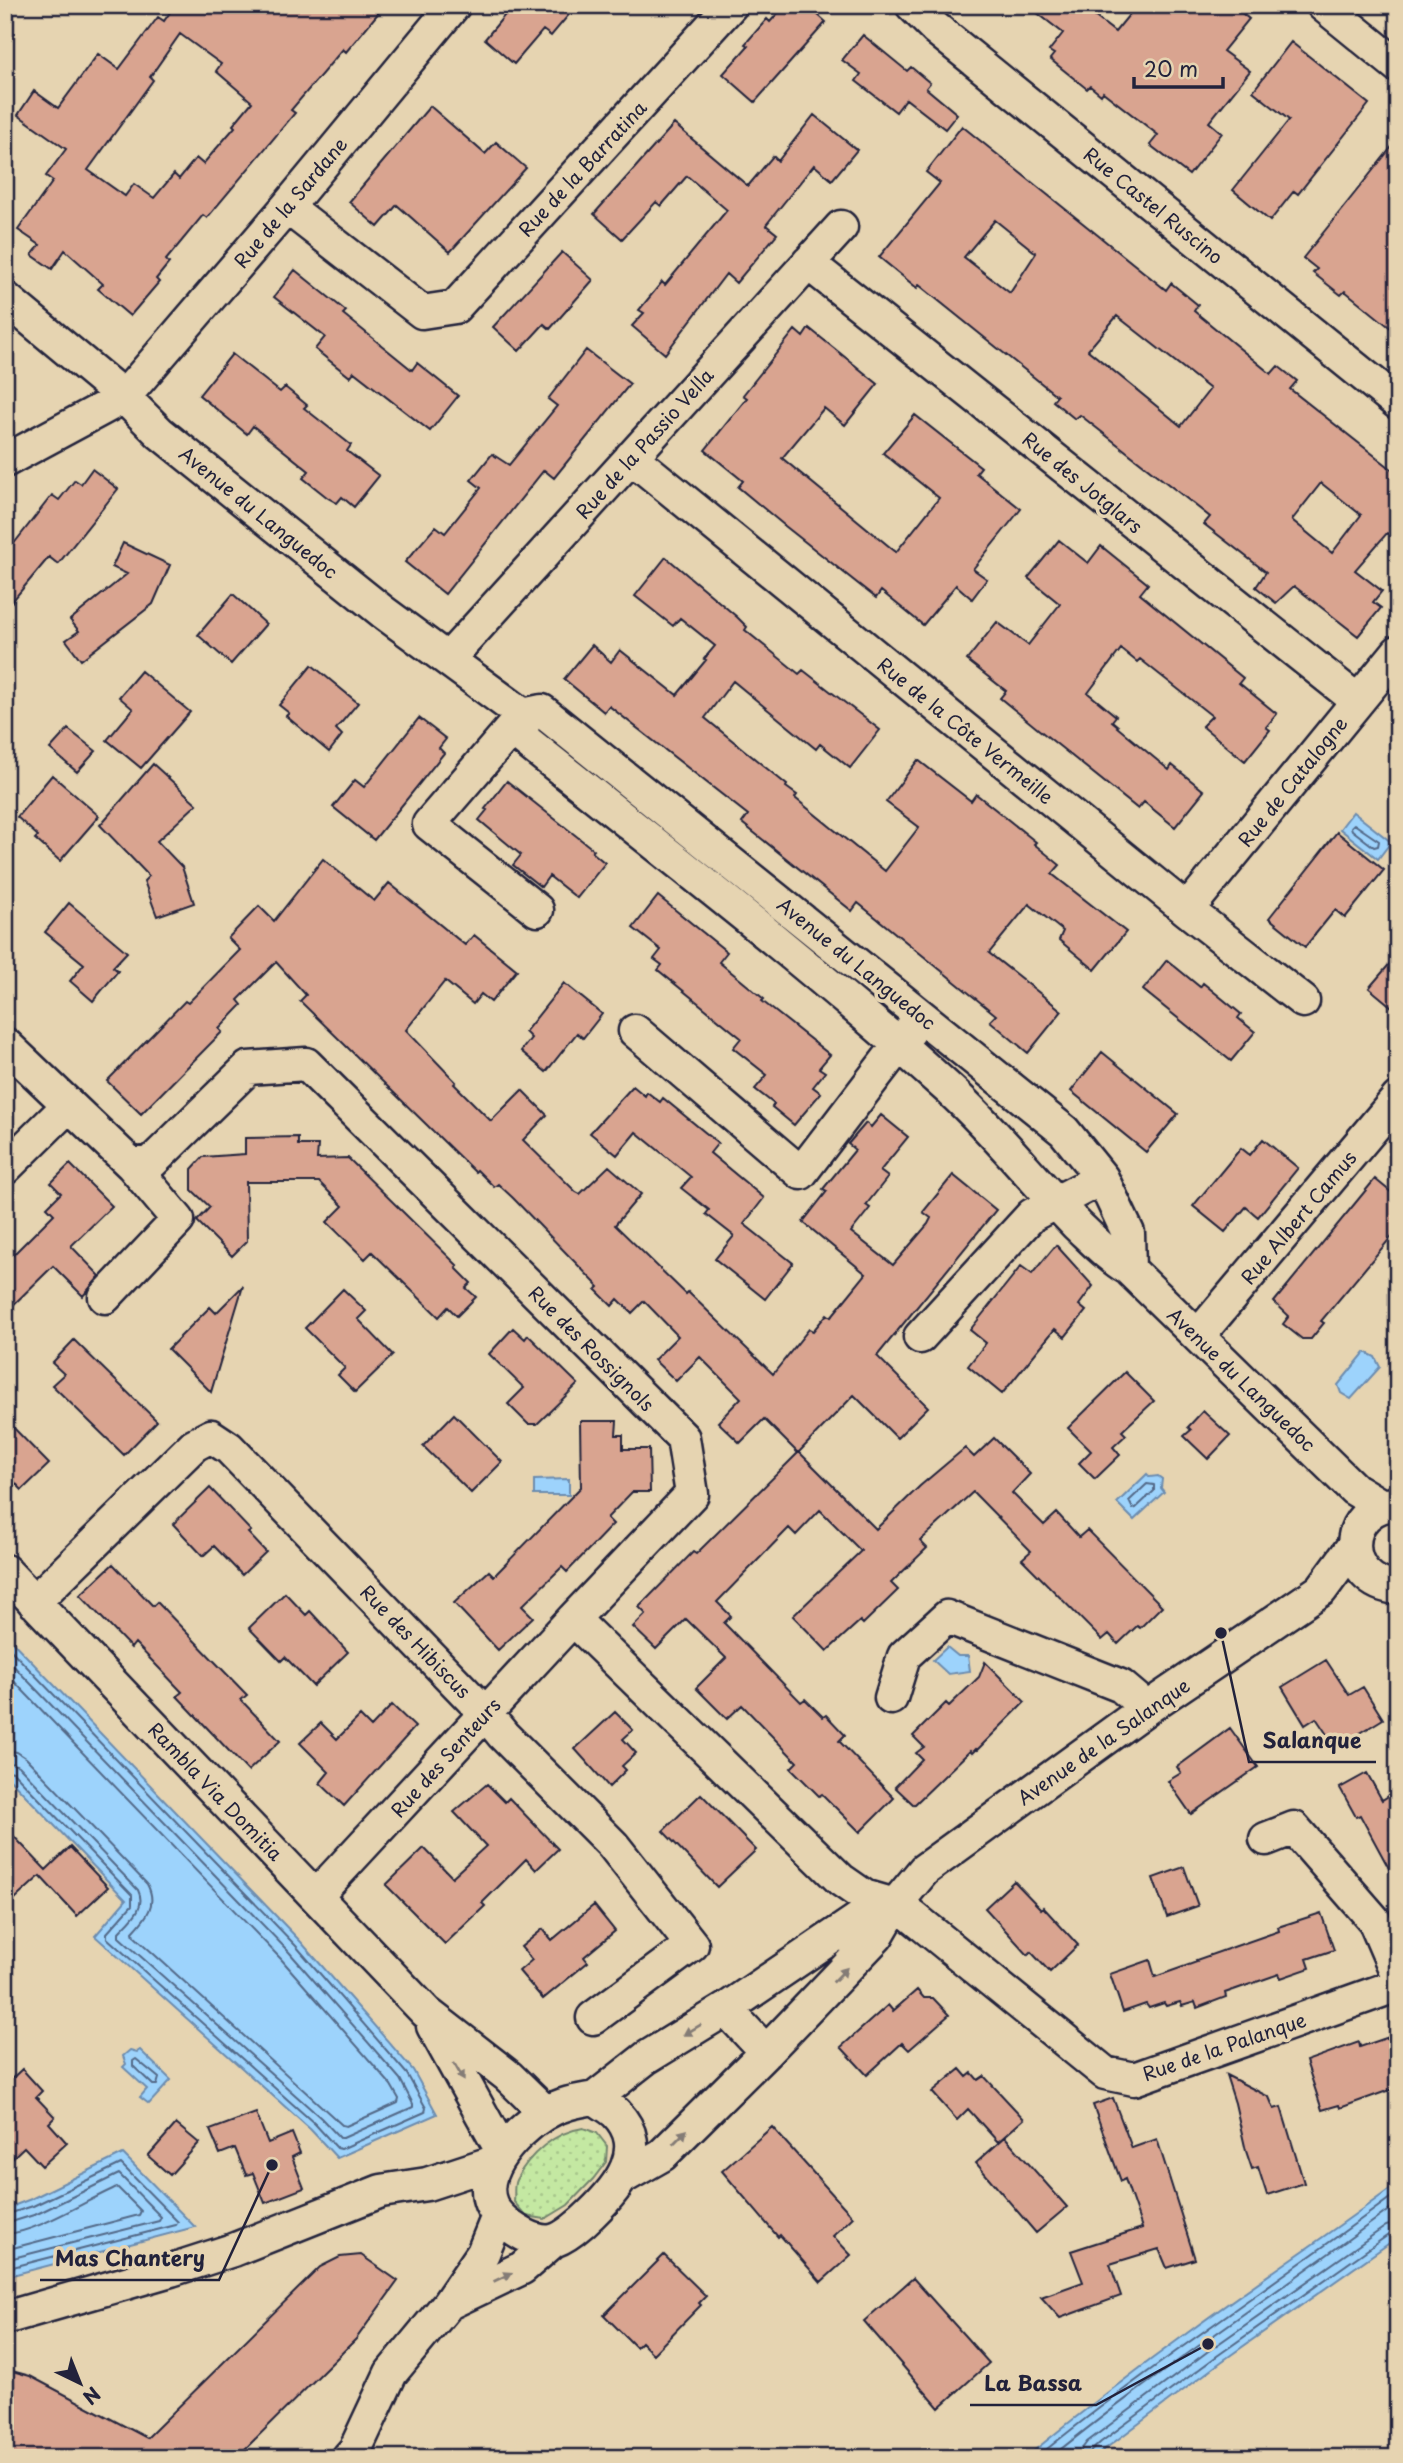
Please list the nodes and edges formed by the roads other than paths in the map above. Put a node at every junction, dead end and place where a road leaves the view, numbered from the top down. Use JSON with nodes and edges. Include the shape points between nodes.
{"nodes":[{"id":1,"x":454,"y":5,"type":"edge"},
{"id":2,"x":731,"y":5,"type":"edge"},
{"id":3,"x":912,"y":5,"type":"edge"},
{"id":4,"x":1323,"y":5,"type":"edge"},
{"id":5,"x":1398,"y":66,"type":"edge"},
{"id":6,"x":287,"y":207,"type":"junction"},
{"id":7,"x":841,"y":227,"type":"dead end"},
{"id":8,"x":808,"y":263,"type":"junction"},
{"id":9,"x":5,"y":298,"type":"edge"},
{"id":10,"x":124,"y":397,"type":"junction"},
{"id":11,"x":1398,"y":403,"type":"edge"},
{"id":12,"x":631,"y":457,"type":"junction"},
{"id":13,"x":5,"y":461,"type":"edge"},
{"id":14,"x":1398,"y":652,"type":"edge"},
{"id":15,"x":448,"y":659,"type":"junction"},
{"id":16,"x":1358,"y":701,"type":"junction"},
{"id":17,"x":523,"y":715,"type":"junction"},
{"id":18,"x":537,"y":910,"type":"dead end"},
{"id":19,"x":1187,"y":910,"type":"junction"},
{"id":20,"x":1303,"y":1001,"type":"dead end"},
{"id":21,"x":922,"y":1016,"type":"junction"},
{"id":22,"x":635,"y":1031,"type":"dead end"},
{"id":23,"x":5,"y":1044,"type":"edge"},
{"id":24,"x":900,"y":1045,"type":"junction"},
{"id":25,"x":1398,"y":1098,"type":"edge"},
{"id":26,"x":69,"y":1105,"type":"junction"},
{"id":27,"x":132,"y":1165,"type":"junction"},
{"id":28,"x":5,"y":1168,"type":"edge"},
{"id":29,"x":1102,"y":1178,"type":"junction"},
{"id":30,"x":1056,"y":1204,"type":"junction"},
{"id":31,"x":1129,"y":1269,"type":"junction"},
{"id":32,"x":105,"y":1297,"type":"dead end"},
{"id":33,"x":1198,"y":1336,"type":"junction"},
{"id":34,"x":920,"y":1337,"type":"dead end"},
{"id":35,"x":1381,"y":1513,"type":"edge"},
{"id":36,"x":5,"y":1571,"type":"edge"},
{"id":37,"x":1385,"y":1584,"type":"edge"},
{"id":38,"x":1321,"y":1590,"type":"junction"},
{"id":39,"x":34,"y":1602,"type":"junction"},
{"id":40,"x":573,"y":1619,"type":"junction"},
{"id":41,"x":891,"y":1698,"type":"dead end"},
{"id":42,"x":1147,"y":1708,"type":"junction"},
{"id":43,"x":485,"y":1713,"type":"junction"},
{"id":44,"x":1266,"y":1839,"type":"dead end"},
{"id":45,"x":317,"y":1896,"type":"junction"},
{"id":46,"x":895,"y":1905,"type":"junction"},
{"id":47,"x":1398,"y":1976,"type":"edge"},
{"id":48,"x":1398,"y":1985,"type":"edge"},
{"id":49,"x":726,"y":2009,"type":"junction"},
{"id":50,"x":426,"y":2012,"type":"junction"},
{"id":51,"x":593,"y":2018,"type":"dead end"},
{"id":52,"x":766,"y":2052,"type":"junction"},
{"id":53,"x":594,"y":2098,"type":"junction"},
{"id":54,"x":546,"y":2113,"type":"junction"},
{"id":55,"x":499,"y":2156,"type":"junction"},
{"id":56,"x":625,"y":2176,"type":"junction"},
{"id":57,"x":427,"y":2184,"type":"junction"},
{"id":58,"x":494,"y":2208,"type":"junction"},
{"id":59,"x":553,"y":2241,"type":"junction"},
{"id":60,"x":448,"y":2304,"type":"junction"},
{"id":61,"x":5,"y":2318,"type":"edge"},
{"id":62,"x":348,"y":2458,"type":"edge"}],
"edges":[{"from":1,"to":6,"type":"street","name":"Rue de la Sardane"},
{"from":2,"to":6,"type":"street","name":"Rue de la Barratina","via":[[454,307],[422,312]]},
{"from":3,"to":11,"type":"street","name":"Rue Castel Ruscino"},
{"from":4,"to":5,"type":"street"},
{"from":6,"to":10,"type":"street","name":"Rue de la Sardane"},
{"from":7,"to":8,"type":"street","name":"Rue de la Passio Vella"},
{"from":8,"to":12,"type":"street","name":"Rue de la Passio Vella"},
{"from":8,"to":16,"type":"street","name":"Rue des Jotglars"},
{"from":9,"to":10,"type":"street","name":"Avenue du Languedoc"},
{"from":10,"to":13,"type":"street"},
{"from":10,"to":15,"type":"street","name":"Avenue du Languedoc","via":[[160,433]]},
{"from":12,"to":15,"type":"street","name":"Rue de la Passio Vella"},
{"from":12,"to":19,"type":"street","name":"Rue de la Côte Vermeille"},
{"from":14,"to":16,"type":"street","name":"Rue de Catalogne"},
{"from":15,"to":17,"type":"street","name":"Avenue du Languedoc"},
{"from":16,"to":19,"type":"street","name":"Rue de Catalogne"},
{"from":17,"to":18,"type":"street","via":[[429,824]]},
{"from":17,"to":21,"type":"street","name":"Avenue du Languedoc","via":[[542,710]]},
{"from":17,"to":24,"type":"street","name":"Avenue du Languedoc","via":[[522,738]]},
{"from":19,"to":20,"type":"street","name":"Rue de la Côte Vermeille"},
{"from":21,"to":24,"type":"street"},
{"from":21,"to":29,"type":"street","name":"Avenue du Languedoc","via":[[1064,1130]]},
{"from":22,"to":24,"type":"street","via":[[800,1172]]},
{"from":23,"to":26,"type":"street"},
{"from":24,"to":30,"type":"street","name":"Avenue du Languedoc","via":[[963,1102]]},
{"from":25,"to":33,"type":"street","name":"Rue Albert Camus"},
{"from":26,"to":27,"type":"street"},
{"from":26,"to":28,"type":"street"},
{"from":27,"to":32,"type":"street","via":[[178,1220]]},
{"from":27,"to":40,"type":"street","name":"Rue des Rossignols","via":[[152,1162],[248,1068],[306,1064],[683,1438],[692,1494]]},
{"from":29,"to":30,"type":"street"},
{"from":29,"to":31,"type":"street","name":"Avenue du Languedoc","via":[[1128,1233]]},
{"from":30,"to":31,"type":"street","name":"Avenue du Languedoc","via":[[1111,1258]]},
{"from":30,"to":34,"type":"street","via":[[1032,1215]]},
{"from":31,"to":33,"type":"street","name":"Avenue du Languedoc"},
{"from":33,"to":35,"type":"street","name":"Avenue du Languedoc"},
{"from":35,"to":37,"type":"street","name":"Avenue du Languedoc","via":[[1356,1559],[1362,1571]]},
{"from":35,"to":38,"type":"street","name":"Avenue de la Salanque"},
{"from":36,"to":39,"type":"street","name":"Rambla Via Domitia"},
{"from":37,"to":38,"type":"street","name":"Avenue de la Salanque"},
{"from":38,"to":42,"type":"street","name":"Avenue de la Salanque"},
{"from":39,"to":43,"type":"street","name":"Rue des Hibiscus","via":[[194,1444],[211,1436],[229,1448]]},
{"from":39,"to":45,"type":"street","name":"Rambla Via Domitia"},
{"from":40,"to":43,"type":"street","name":"Rue des Senteurs"},
{"from":40,"to":46,"type":"street","via":[[841,1880],[864,1896]]},
{"from":41,"to":42,"type":"street","via":[[904,1656],[947,1617],[1121,1686]]},
{"from":42,"to":46,"type":"street","name":"Avenue de la Salanque","via":[[924,1870]]},
{"from":43,"to":45,"type":"street","name":"Rue des Senteurs"},
{"from":43,"to":51,"type":"street","name":"Rue des Hibiscus","via":[[613,1845],[692,1945]]},
{"from":44,"to":47,"type":"street","via":[[1294,1828],[1374,1920]]},
{"from":45,"to":50,"type":"street","name":"Rambla Via Domitia"},
{"from":46,"to":48,"type":"street","name":"Rue de la Palanque","via":[[1105,2073],[1134,2079]]},
{"from":46,"to":49,"type":"street","via":[[863,1916]]},
{"from":52,"to":46,"type":"street","name":"Avenue de la Salanque","one_way":true,"via":[[877,1936]]},
{"from":49,"to":52,"type":"street"},
{"from":49,"to":53,"type":"street","one_way":true,"via":[[646,2057]]},
{"from":50,"to":54,"type":"street","name":"Rambla Via Domitia","via":[[508,2076]]},
{"from":50,"to":55,"type":"street","name":"Rambla Via Domitia","one_way":true,"via":[[477,2103]]},
{"from":56,"to":52,"type":"street","name":"Avenue de la Salanque","one_way":true,"via":[[662,2155]]},
{"from":53,"to":54,"type":"street","via":[[571,2101]]},
{"from":53,"to":56,"type":"street","via":[[617,2114],[628,2131],[631,2152]]},
{"from":54,"to":55,"type":"street","via":[[523,2128]]},
{"from":55,"to":57,"type":"street"},
{"from":55,"to":58,"type":"street","via":[[489,2184]]},
{"from":56,"to":59,"type":"street","via":[[580,2225]]},
{"from":57,"to":58,"type":"street","via":[[467,2192]]},
{"from":57,"to":61,"type":"street","via":[[381,2191],[233,2250]]},
{"from":58,"to":59,"type":"street","via":[[515,2229]]},
{"from":58,"to":60,"type":"street","via":[[483,2253]]},
{"from":60,"to":59,"type":"street","one_way":true,"via":[[522,2268]]},
{"from":60,"to":62,"type":"street","via":[[391,2373]]}]}
